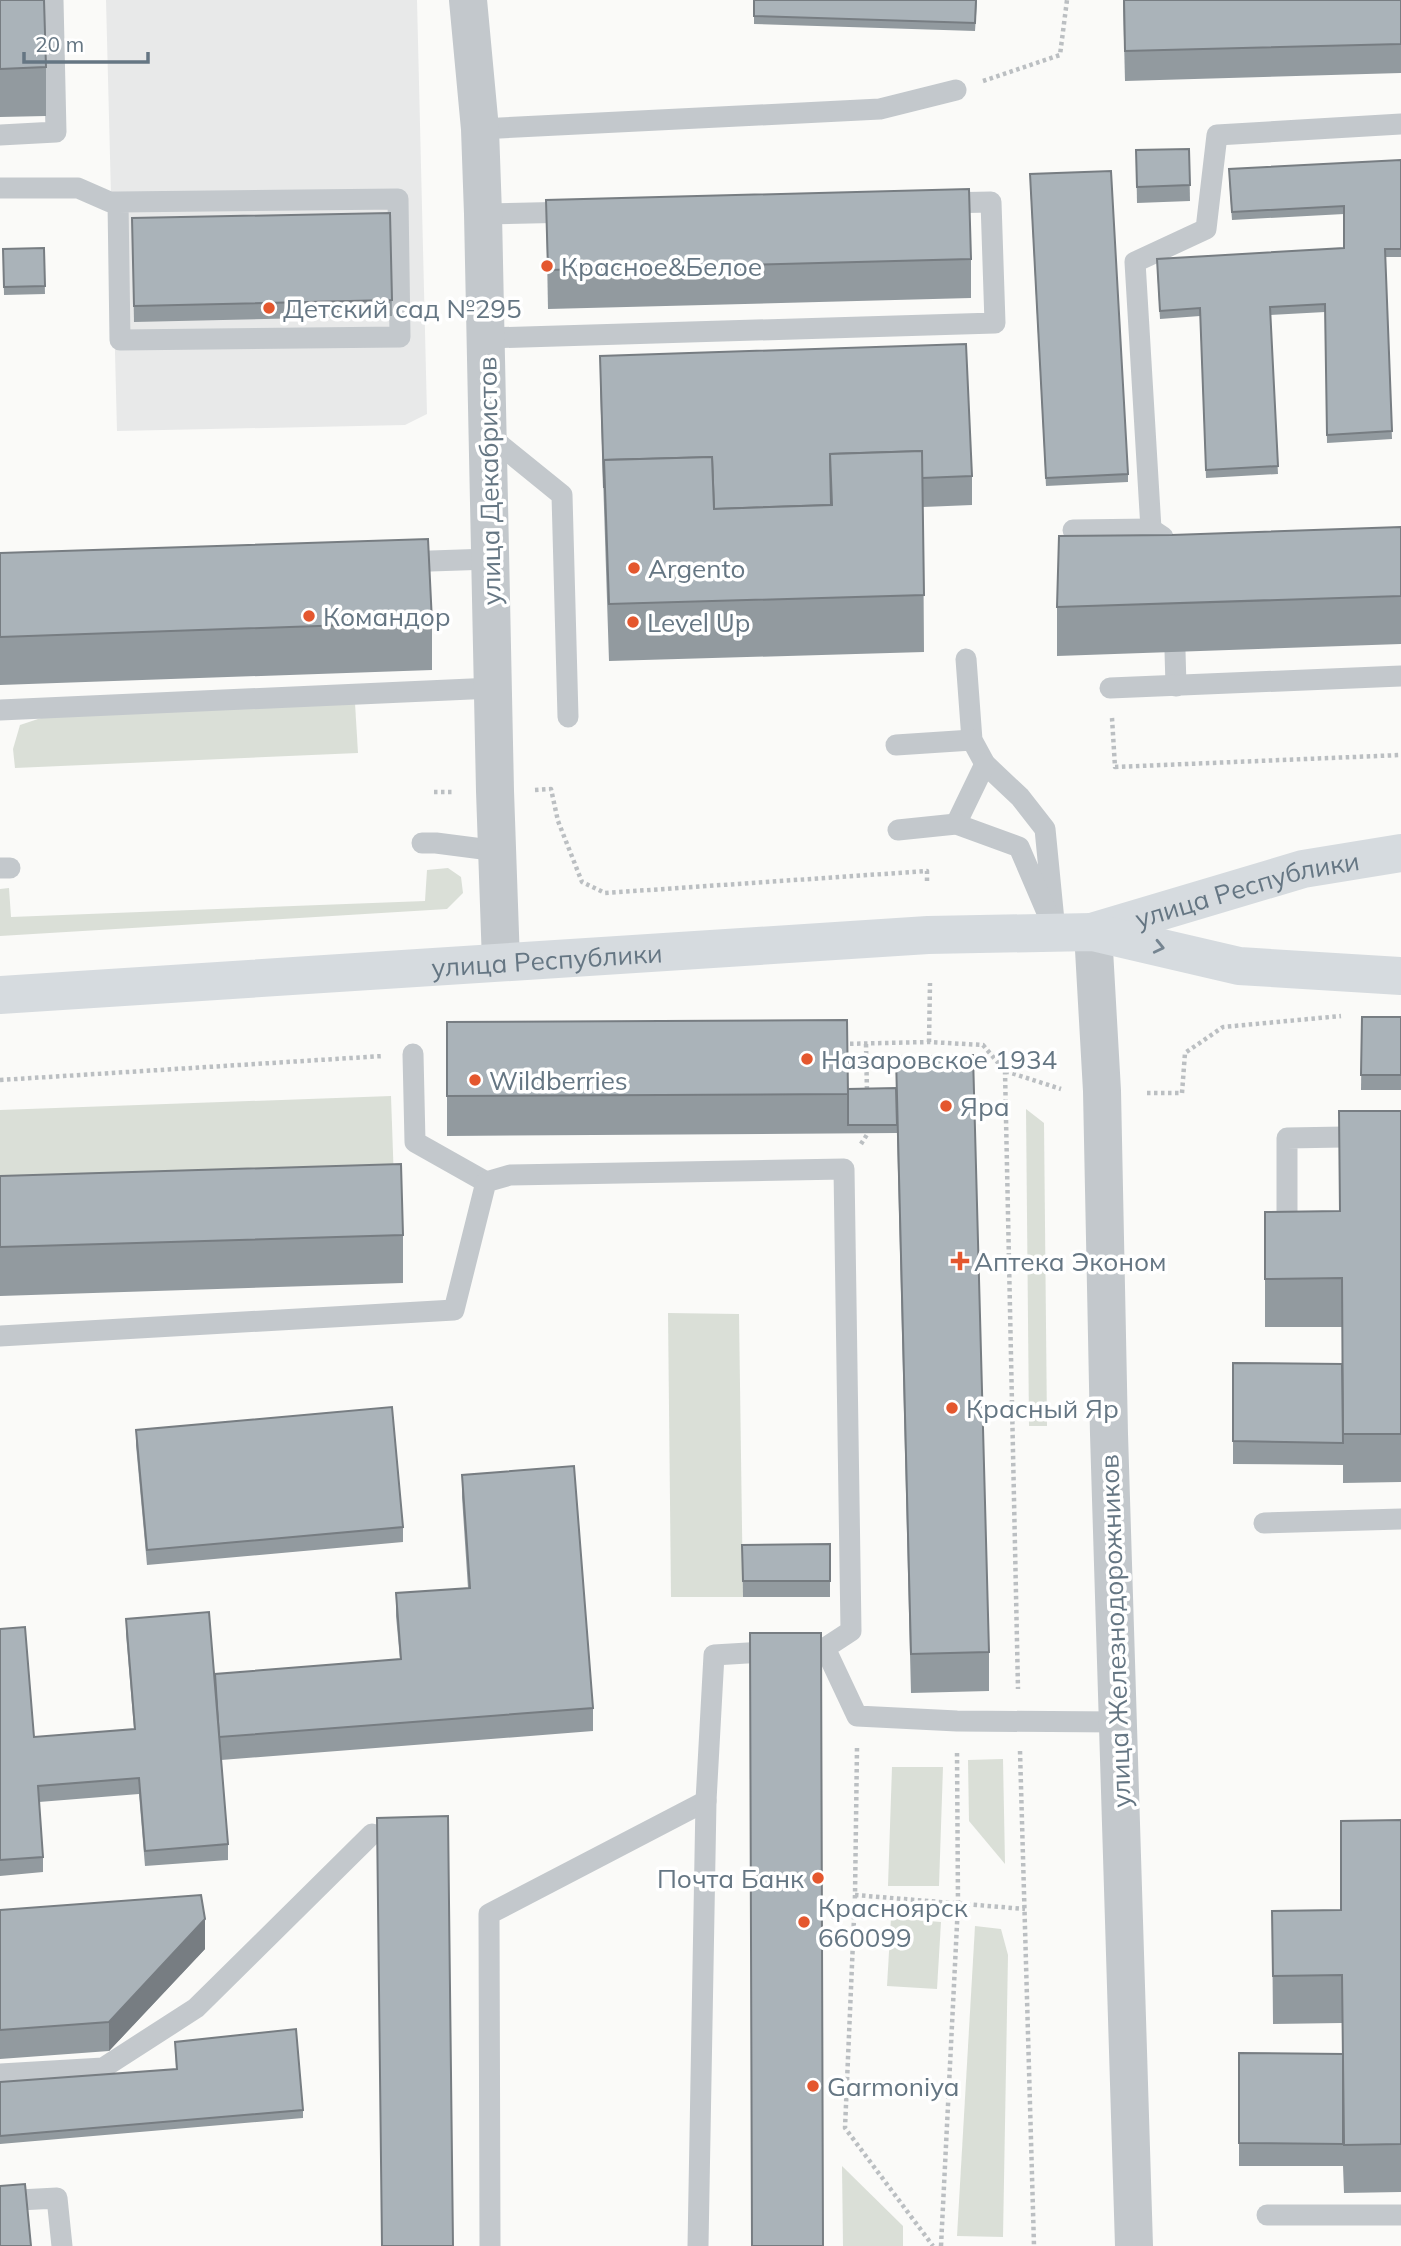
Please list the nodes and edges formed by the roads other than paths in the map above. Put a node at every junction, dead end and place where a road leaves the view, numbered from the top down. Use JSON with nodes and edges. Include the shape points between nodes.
{"nodes":[{"id":1,"x":53,"y":0,"type":"edge"},
{"id":2,"x":468,"y":0,"type":"edge"},
{"id":3,"x":956,"y":90,"type":"road end"},
{"id":4,"x":1401,"y":124,"type":"edge"},
{"id":5,"x":480,"y":129,"type":"junction"},
{"id":6,"x":0,"y":135,"type":"edge"},
{"id":7,"x":0,"y":188,"type":"edge"},
{"id":8,"x":118,"y":202,"type":"junction"},
{"id":9,"x":922,"y":203,"type":"edge"},
{"id":10,"x":593,"y":212,"type":"edge"},
{"id":11,"x":483,"y":214,"type":"junction"},
{"id":12,"x":486,"y":338,"type":"junction"},
{"id":13,"x":488,"y":435,"type":"junction"},
{"id":14,"x":1151,"y":529,"type":"junction"},
{"id":15,"x":1073,"y":530,"type":"dead end"},
{"id":16,"x":1174,"y":544,"type":"edge"},
{"id":17,"x":490,"y":559,"type":"junction"},
{"id":18,"x":382,"y":563,"type":"edge"},
{"id":19,"x":1175,"y":651,"type":"edge"},
{"id":20,"x":966,"y":659,"type":"dead end"},
{"id":21,"x":1401,"y":676,"type":"edge"},
{"id":22,"x":1176,"y":686,"type":"junction"},
{"id":23,"x":493,"y":688,"type":"junction"},
{"id":24,"x":1110,"y":688,"type":"road end"},
{"id":25,"x":0,"y":710,"type":"edge"},
{"id":26,"x":568,"y":717,"type":"dead end"},
{"id":27,"x":972,"y":740,"type":"junction"},
{"id":28,"x":895,"y":745,"type":"dead end"},
{"id":29,"x":985,"y":764,"type":"junction"},
{"id":30,"x":956,"y":824,"type":"junction"},
{"id":31,"x":898,"y":830,"type":"dead end"},
{"id":32,"x":422,"y":843,"type":"dead end"},
{"id":33,"x":498,"y":851,"type":"junction"},
{"id":34,"x":1401,"y":853,"type":"edge"},
{"id":35,"x":1055,"y":931,"type":"junction"},
{"id":36,"x":1093,"y":932,"type":"junction"},
{"id":37,"x":501,"y":962,"type":"junction"},
{"id":38,"x":1401,"y":976,"type":"edge"},
{"id":39,"x":0,"y":995,"type":"edge"},
{"id":40,"x":413,"y":1054,"type":"road end"},
{"id":41,"x":1401,"y":1136,"type":"edge"},
{"id":42,"x":486,"y":1182,"type":"junction"},
{"id":43,"x":1287,"y":1211,"type":"edge"},
{"id":44,"x":0,"y":1336,"type":"edge"},
{"id":45,"x":1401,"y":1519,"type":"edge"},
{"id":46,"x":1264,"y":1523,"type":"dead end"},
{"id":47,"x":811,"y":1649,"type":"junction"},
{"id":48,"x":1119,"y":1722,"type":"junction"},
{"id":49,"x":706,"y":1801,"type":"junction"},
{"id":50,"x":372,"y":1834,"type":"dead end"},
{"id":51,"x":0,"y":2074,"type":"edge"},
{"id":52,"x":0,"y":2201,"type":"edge"},
{"id":53,"x":1267,"y":2215,"type":"dead end"},
{"id":54,"x":1401,"y":2215,"type":"edge"},
{"id":55,"x":62,"y":2246,"type":"edge"},
{"id":56,"x":490,"y":2246,"type":"edge"},
{"id":57,"x":698,"y":2246,"type":"edge"},
{"id":58,"x":1134,"y":2246,"type":"edge"}],
"edges":[{"from":1,"to":6,"type":"lane","via":[[56,132]]},
{"from":2,"to":5,"type":"street","name":"улица Декабристов"},
{"from":3,"to":5,"type":"lane","via":[[880,109]]},
{"from":4,"to":14,"type":"lane","via":[[1217,135],[1206,229],[1135,262]]},
{"from":5,"to":11,"type":"street","name":"улица Декабристов"},
{"from":7,"to":8,"type":"lane","via":[[78,188]]},
{"from":8,"to":8,"type":"lane","via":[[120,340],[400,337],[398,199]]},
{"from":9,"to":12,"type":"lane","via":[[991,202],[995,323]]},
{"from":10,"to":11,"type":"lane"},
{"from":11,"to":12,"type":"street","name":"улица Декабристов"},
{"from":12,"to":13,"type":"street","name":"улица Декабристов"},
{"from":13,"to":17,"type":"street","name":"улица Декабристов"},
{"from":13,"to":26,"type":"lane","via":[[562,495]]},
{"from":14,"to":15,"type":"lane"},
{"from":14,"to":16,"type":"lane"},
{"from":17,"to":18,"type":"lane"},
{"from":17,"to":23,"type":"street","name":"улица Декабристов"},
{"from":19,"to":22,"type":"lane"},
{"from":20,"to":27,"type":"lane"},
{"from":21,"to":22,"type":"lane"},
{"from":22,"to":24,"type":"lane"},
{"from":23,"to":25,"type":"lane"},
{"from":23,"to":33,"type":"street","name":"улица Декабристов"},
{"from":27,"to":28,"type":"lane"},
{"from":27,"to":29,"type":"lane"},
{"from":29,"to":30,"type":"lane"},
{"from":29,"to":35,"type":"lane","via":[[1045,829]]},
{"from":30,"to":31,"type":"lane"},
{"from":30,"to":35,"type":"lane","via":[[1019,847]]},
{"from":32,"to":33,"type":"lane"},
{"from":33,"to":37,"type":"street","name":"улица Декабристов"},
{"from":34,"to":36,"type":"main road","name":"улица Республики","via":[[1303,869]]},
{"from":35,"to":36,"type":"main road","name":"улица Республики"},
{"from":35,"to":37,"type":"main road","name":"улица Республики"},
{"from":36,"to":38,"type":"main road","name":"улица Республики","one_way":true,"via":[[1239,966]]},
{"from":36,"to":48,"type":"street","name":"улица Железнодорожников","via":[[1102,1091]]},
{"from":37,"to":39,"type":"main road","name":"улица Республики"},
{"from":40,"to":42,"type":"lane","via":[[415,1142]]},
{"from":41,"to":43,"type":"lane","via":[[1287,1138]]},
{"from":42,"to":44,"type":"lane","via":[[454,1310]]},
{"from":42,"to":47,"type":"lane","via":[[510,1175],[844,1169],[851,1631]]},
{"from":45,"to":46,"type":"lane"},
{"from":47,"to":48,"type":"lane","via":[[858,1716]]},
{"from":47,"to":49,"type":"lane","via":[[715,1655]]},
{"from":48,"to":58,"type":"street","name":"улица Железнодорожников"},
{"from":49,"to":56,"type":"lane","via":[[489,1914]]},
{"from":49,"to":57,"type":"lane"},
{"from":50,"to":51,"type":"lane","via":[[197,2008],[103,2068]]},
{"from":52,"to":55,"type":"lane","via":[[57,2197]]},
{"from":53,"to":54,"type":"lane"}]}
